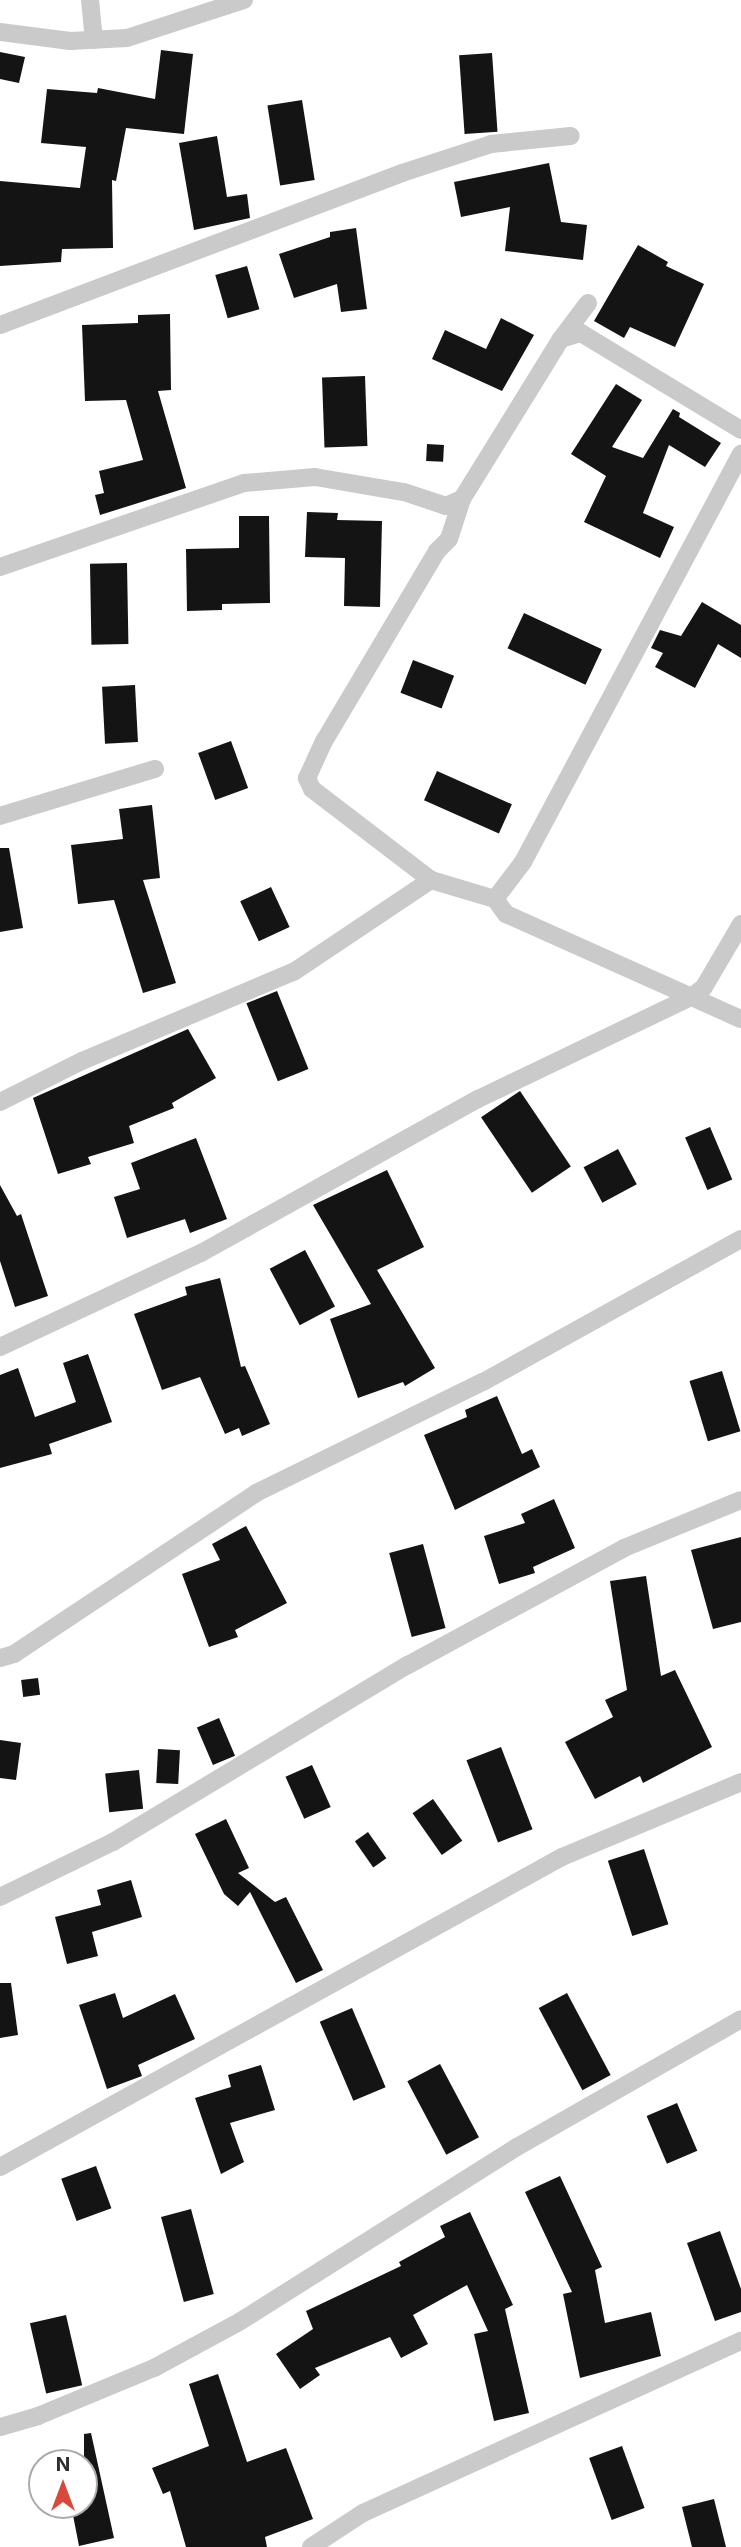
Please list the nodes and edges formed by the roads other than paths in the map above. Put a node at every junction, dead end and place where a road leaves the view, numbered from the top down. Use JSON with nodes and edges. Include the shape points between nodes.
{"nodes":[{"id":1,"x":90,"y":0,"type":"edge"},
{"id":2,"x":244,"y":0,"type":"edge"},
{"id":3,"x":0,"y":32,"type":"edge"},
{"id":4,"x":94,"y":40,"type":"junction"},
{"id":5,"x":571,"y":135,"type":"dead end"},
{"id":6,"x":588,"y":303,"type":"dead end"},
{"id":7,"x":0,"y":325,"type":"edge"},
{"id":8,"x":561,"y":339,"type":"junction"},
{"id":9,"x":741,"y":430,"type":"edge"},
{"id":10,"x":741,"y":453,"type":"edge"},
{"id":11,"x":462,"y":499,"type":"junction"},
{"id":12,"x":0,"y":567,"type":"edge"},
{"id":13,"x":155,"y":769,"type":"dead end"},
{"id":14,"x":0,"y":816,"type":"edge"},
{"id":15,"x":430,"y":880,"type":"junction"},
{"id":16,"x":495,"y":899,"type":"junction"},
{"id":17,"x":741,"y":924,"type":"edge"},
{"id":18,"x":692,"y":996,"type":"junction"},
{"id":19,"x":741,"y":1019,"type":"edge"},
{"id":20,"x":0,"y":1102,"type":"edge"},
{"id":21,"x":741,"y":1239,"type":"edge"},
{"id":22,"x":0,"y":1347,"type":"edge"},
{"id":23,"x":741,"y":1500,"type":"edge"},
{"id":24,"x":0,"y":1658,"type":"edge"},
{"id":25,"x":741,"y":1782,"type":"edge"},
{"id":26,"x":0,"y":1897,"type":"edge"},
{"id":27,"x":741,"y":2019,"type":"edge"},
{"id":28,"x":0,"y":2167,"type":"edge"},
{"id":29,"x":741,"y":2341,"type":"edge"},
{"id":30,"x":0,"y":2427,"type":"edge"},
{"id":31,"x":311,"y":2547,"type":"edge"}],
"edges":[{"from":1,"to":4,"type":"street"},
{"from":2,"to":4,"type":"street","via":[[127,38]]},
{"from":3,"to":4,"type":"street"},
{"from":5,"to":7,"type":"street","via":[[491,144],[402,173]]},
{"from":6,"to":8,"type":"street"},
{"from":8,"to":9,"type":"street","via":[[581,333],[607,346]]},
{"from":8,"to":11,"type":"street"},
{"from":10,"to":16,"type":"street","via":[[523,862]]},
{"from":11,"to":12,"type":"street","via":[[446,506],[404,492],[315,477],[244,483]]},
{"from":11,"to":15,"type":"street","via":[[449,539],[436,551],[307,778],[331,807]]},
{"from":13,"to":14,"type":"street"},
{"from":15,"to":16,"type":"street"},
{"from":15,"to":20,"type":"street","via":[[295,971],[82,1061]]},
{"from":16,"to":18,"type":"street","via":[[506,914]]},
{"from":17,"to":18,"type":"street","via":[[704,986]]},
{"from":18,"to":19,"type":"street"},
{"from":18,"to":22,"type":"street","via":[[466,1105],[201,1253]]},
{"from":21,"to":24,"type":"street","via":[[483,1382],[256,1493],[14,1654]]},
{"from":23,"to":26,"type":"street","via":[[624,1548],[408,1665],[113,1842]]},
{"from":25,"to":28,"type":"street","via":[[562,1857]]},
{"from":27,"to":30,"type":"street","via":[[517,2147],[239,2322],[154,2368],[37,2417]]},
{"from":29,"to":31,"type":"street","via":[[363,2513]]}]}
